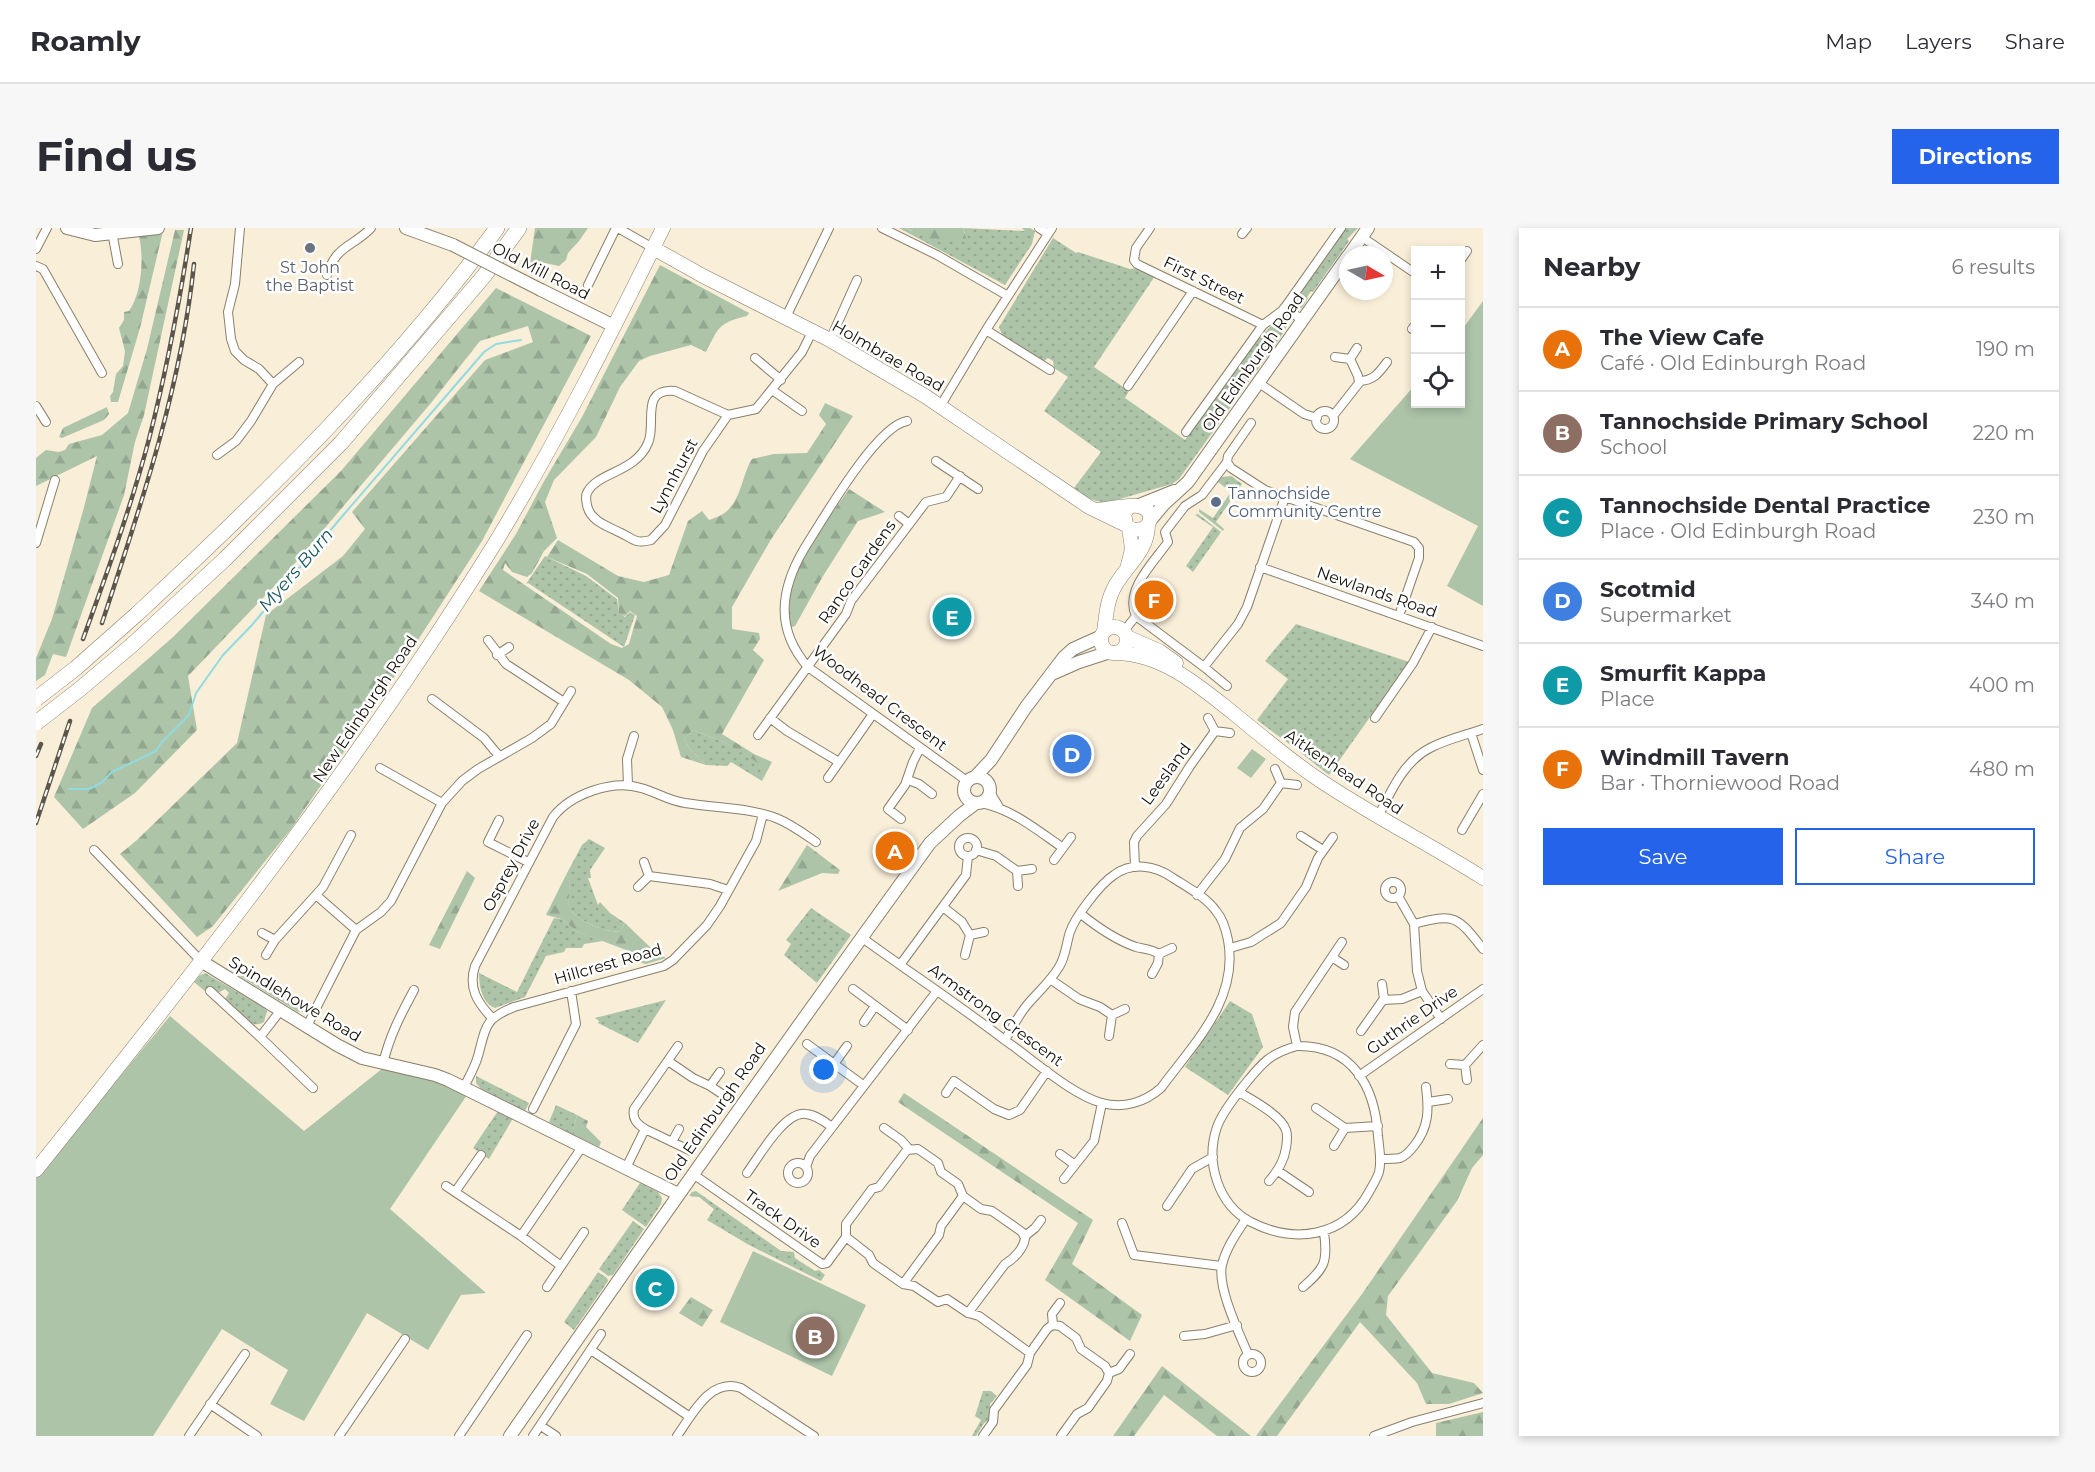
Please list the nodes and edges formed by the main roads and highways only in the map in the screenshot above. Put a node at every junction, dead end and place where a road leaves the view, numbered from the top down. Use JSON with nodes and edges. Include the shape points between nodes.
{"nodes":[{"id":1,"x":67,"y":228,"type":"edge"},
{"id":2,"x":406,"y":228,"type":"edge"},
{"id":3,"x":497,"y":228,"type":"edge"},
{"id":4,"x":519,"y":228,"type":"edge"},
{"id":5,"x":663,"y":228,"type":"edge"},
{"id":6,"x":152,"y":229,"type":"edge"},
{"id":7,"x":1365,"y":232,"type":"edge"},
{"id":8,"x":1355,"y":246,"type":"edge"},
{"id":9,"x":653,"y":248,"type":"junction"},
{"id":10,"x":1339,"y":269,"type":"edge"},
{"id":11,"x":614,"y":326,"type":"junction"},
{"id":12,"x":1184,"y":487,"type":"junction"},
{"id":13,"x":1135,"y":505,"type":"junction"},
{"id":14,"x":1095,"y":510,"type":"junction"},
{"id":15,"x":1148,"y":524,"type":"junction"},
{"id":16,"x":1127,"y":527,"type":"junction"},
{"id":17,"x":1127,"y":567,"type":"junction"},
{"id":18,"x":1111,"y":597,"type":"junction"},
{"id":19,"x":1123,"y":631,"type":"junction"},
{"id":20,"x":1103,"y":634,"type":"junction"},
{"id":21,"x":1113,"y":652,"type":"junction"},
{"id":22,"x":1053,"y":673,"type":"junction"},
{"id":23,"x":1194,"y":682,"type":"junction"},
{"id":24,"x":36,"y":699,"type":"edge"},
{"id":25,"x":36,"y":723,"type":"edge"},
{"id":26,"x":991,"y":760,"type":"junction"},
{"id":27,"x":971,"y":779,"type":"junction"},
{"id":28,"x":989,"y":788,"type":"junction"},
{"id":29,"x":964,"y":796,"type":"junction"},
{"id":30,"x":978,"y":803,"type":"junction"},
{"id":31,"x":958,"y":816,"type":"junction"},
{"id":32,"x":1483,"y":878,"type":"edge"},
{"id":33,"x":201,"y":961,"type":"junction"},
{"id":34,"x":36,"y":1170,"type":"edge"},
{"id":35,"x":678,"y":1194,"type":"junction"},
{"id":36,"x":510,"y":1436,"type":"edge"}],
"edges":[{"from":1,"to":6,"type":"main road","via":[[95,234]]},
{"from":2,"to":11,"type":"main road","name":"Old Mill Road","bridge":true,"via":[[453,245]]},
{"from":3,"to":24,"type":"highway","bridge":true,"via":[[396,353],[326,429],[210,547]]},
{"from":4,"to":25,"type":"highway","bridge":true,"via":[[484,276],[341,443],[132,645]]},
{"from":5,"to":9,"type":"main road","name":"New Edinburgh Road"},
{"from":7,"to":8,"type":"main road","name":"Old Edinburgh Road"},
{"from":9,"to":11,"type":"main road","name":"New Edinburgh Road"},
{"from":9,"to":14,"type":"main road","name":"Holmbrae Road","via":[[830,340],[941,405]]},
{"from":10,"to":12,"type":"main road","name":"Old Edinburgh Road"},
{"from":11,"to":33,"type":"main road","name":"New Edinburgh Road","via":[[498,538],[430,644],[313,814]]},
{"from":12,"to":13,"type":"main road"},
{"from":12,"to":15,"type":"main road","name":"Old Edinburgh Road"},
{"from":13,"to":14,"type":"main road"},
{"from":13,"to":15,"type":"main road","via":[[1147,509]]},
{"from":13,"to":16,"type":"main road","via":[[1127,509],[1124,517]]},
{"from":14,"to":16,"type":"main road","name":"Holmbrae Road"},
{"from":15,"to":16,"type":"main road","via":[[1141,530]]},
{"from":15,"to":17,"type":"main road","name":"Old Edinburgh Road","via":[[1140,554]]},
{"from":16,"to":17,"type":"main road","name":"Old Edinburgh Road","via":[[1132,549]]},
{"from":17,"to":18,"type":"main road","name":"Old Edinburgh Road"},
{"from":18,"to":19,"type":"main road","via":[[1113,616]]},
{"from":18,"to":20,"type":"main road","name":"Old Edinburgh Road"},
{"from":19,"to":20,"type":"main road","via":[[1110,627]]},
{"from":19,"to":21,"type":"main road","via":[[1124,649]]},
{"from":19,"to":23,"type":"main road","name":"Aitkenhead Road","via":[[1159,651]]},
{"from":20,"to":21,"type":"main road","via":[[1103,647]]},
{"from":20,"to":22,"type":"main road","via":[[1073,649]]},
{"from":21,"to":22,"type":"main road"},
{"from":21,"to":23,"type":"main road","name":"Aitkenhead Road","via":[[1161,663]]},
{"from":22,"to":26,"type":"main road"},
{"from":23,"to":32,"type":"main road","name":"Aitkenhead Road","via":[[1315,776]]},
{"from":26,"to":27,"type":"main road"},
{"from":26,"to":28,"type":"main road"},
{"from":27,"to":28,"type":"main road","via":[[982,778]]},
{"from":27,"to":29,"type":"main road","name":"Old Edinburgh Road","via":[[964,788]]},
{"from":28,"to":30,"type":"main road","name":"Old Edinburgh Road","via":[[987,799]]},
{"from":29,"to":30,"type":"main road"},
{"from":29,"to":31,"type":"main road","name":"Old Edinburgh Road"},
{"from":30,"to":31,"type":"main road","name":"Old Edinburgh Road"},
{"from":31,"to":35,"type":"main road","name":"Old Edinburgh Road","via":[[930,843]]},
{"from":33,"to":34,"type":"main road","name":"New Edinburgh Road"},
{"from":33,"to":35,"type":"main road","name":"Spindlehowe Road","via":[[354,1054],[435,1075],[464,1087]]},
{"from":35,"to":36,"type":"main road","name":"Old Edinburgh Road"}]}
